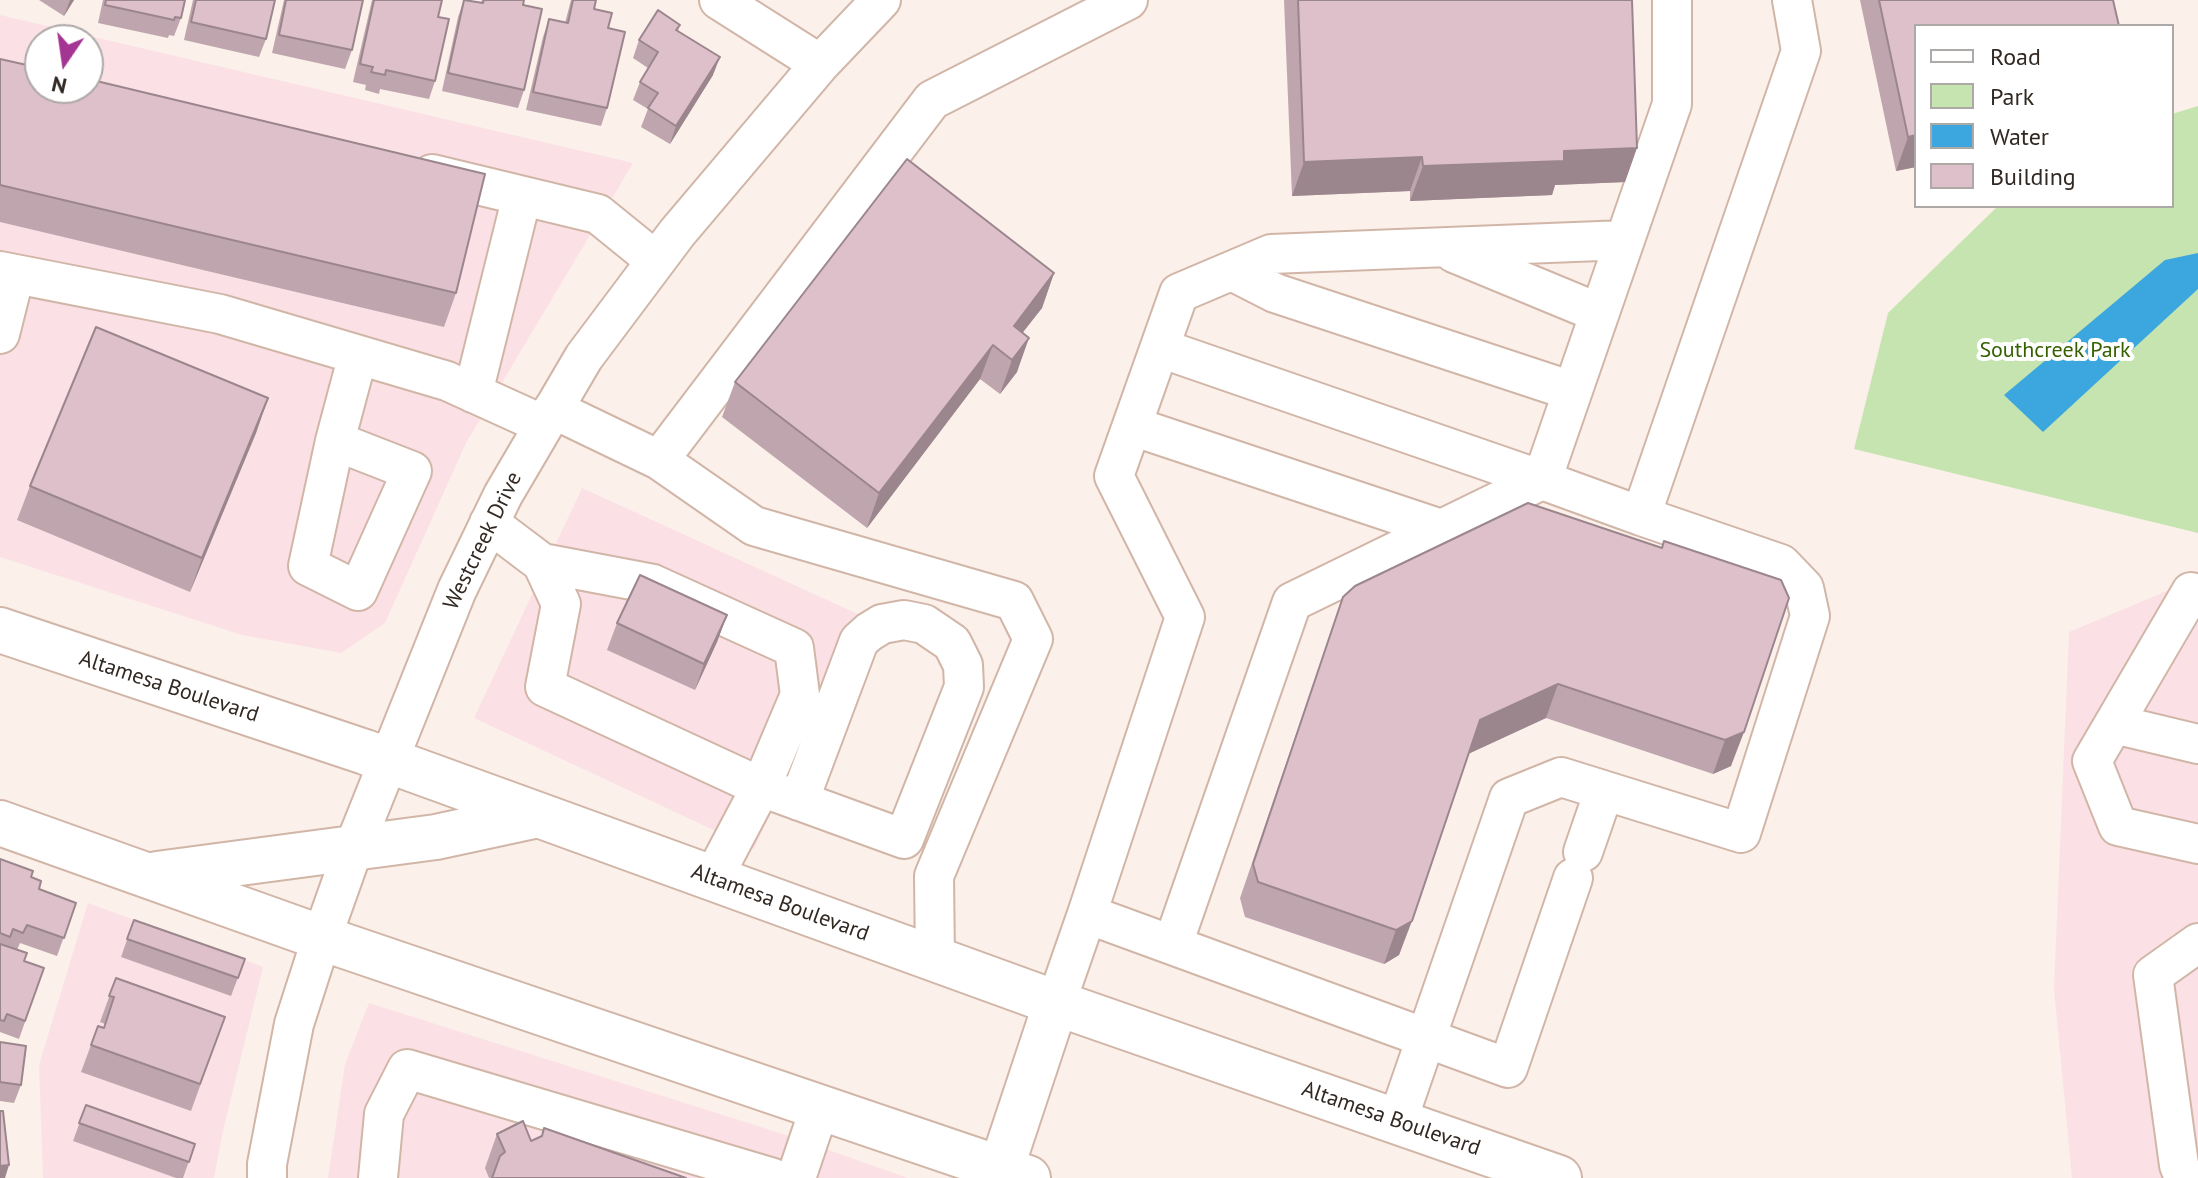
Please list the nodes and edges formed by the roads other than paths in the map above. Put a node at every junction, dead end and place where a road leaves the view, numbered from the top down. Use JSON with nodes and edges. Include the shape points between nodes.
{"nodes":[{"id":1,"x":719,"y":0,"type":"edge"},
{"id":2,"x":881,"y":0,"type":"edge"},
{"id":3,"x":1128,"y":0,"type":"edge"},
{"id":4,"x":1672,"y":0,"type":"edge"},
{"id":5,"x":1792,"y":0,"type":"edge"},
{"id":6,"x":820,"y":64,"type":"junction"},
{"id":7,"x":399,"y":166,"type":"edge"},
{"id":8,"x":522,"y":196,"type":"junction"},
{"id":9,"x":1625,"y":240,"type":"junction"},
{"id":10,"x":1441,"y":248,"type":"junction"},
{"id":11,"x":656,"y":261,"type":"junction"},
{"id":12,"x":1232,"y":271,"type":"junction"},
{"id":13,"x":8,"y":272,"type":"edge"},
{"id":14,"x":1599,"y":313,"type":"junction"},
{"id":15,"x":0,"y":334,"type":"edge"},
{"id":16,"x":1160,"y":348,"type":"junction"},
{"id":17,"x":358,"y":355,"type":"junction"},
{"id":18,"x":1572,"y":391,"type":"junction"},
{"id":19,"x":473,"y":393,"type":"junction"},
{"id":20,"x":549,"y":417,"type":"junction"},
{"id":21,"x":1132,"y":426,"type":"junction"},
{"id":22,"x":335,"y":441,"type":"dead end"},
{"id":23,"x":659,"y":460,"type":"junction"},
{"id":24,"x":1542,"y":480,"type":"junction"},
{"id":25,"x":1641,"y":516,"type":"junction"},
{"id":26,"x":489,"y":523,"type":"junction"},
{"id":27,"x":1441,"y":529,"type":"junction"},
{"id":28,"x":542,"y":563,"type":"junction"},
{"id":29,"x":2198,"y":594,"type":"edge"},
{"id":30,"x":0,"y":630,"type":"edge"},
{"id":31,"x":2114,"y":724,"type":"junction"},
{"id":32,"x":2198,"y":744,"type":"edge"},
{"id":33,"x":388,"y":761,"type":"junction"},
{"id":34,"x":761,"y":787,"type":"junction"},
{"id":35,"x":1604,"y":791,"type":"junction"},
{"id":36,"x":799,"y":801,"type":"junction"},
{"id":37,"x":538,"y":815,"type":"junction"},
{"id":38,"x":0,"y":823,"type":"edge"},
{"id":39,"x":2198,"y":844,"type":"edge"},
{"id":40,"x":354,"y":847,"type":"junction"},
{"id":41,"x":147,"y":875,"type":"junction"},
{"id":42,"x":713,"y":878,"type":"junction"},
{"id":43,"x":1087,"y":914,"type":"junction"},
{"id":44,"x":322,"y":937,"type":"junction"},
{"id":45,"x":2198,"y":943,"type":"edge"},
{"id":46,"x":1173,"y":944,"type":"junction"},
{"id":47,"x":935,"y":959,"type":"junction"},
{"id":48,"x":1056,"y":1003,"type":"junction"},
{"id":49,"x":1426,"y":1039,"type":"junction"},
{"id":50,"x":820,"y":1107,"type":"junction"},
{"id":51,"x":1397,"y":1122,"type":"junction"},
{"id":52,"x":1009,"y":1175,"type":"edge"},
{"id":53,"x":267,"y":1178,"type":"edge"},
{"id":54,"x":378,"y":1178,"type":"edge"},
{"id":55,"x":773,"y":1178,"type":"edge"},
{"id":56,"x":796,"y":1178,"type":"edge"},
{"id":57,"x":1559,"y":1178,"type":"edge"},
{"id":58,"x":2184,"y":1178,"type":"edge"}],
"edges":[{"from":1,"to":6,"type":"street"},
{"from":2,"to":6,"type":"street","name":"Westcreek Drive"},
{"from":3,"to":23,"type":"street","via":[[932,100]]},
{"from":4,"to":9,"type":"street","via":[[1672,104]]},
{"from":5,"to":25,"type":"street","via":[[1801,51]]},
{"from":6,"to":11,"type":"street","name":"Westcreek Drive"},
{"from":7,"to":8,"type":"street"},
{"from":8,"to":11,"type":"street","via":[[598,214]]},
{"from":8,"to":19,"type":"street"},
{"from":9,"to":10,"type":"street"},
{"from":9,"to":14,"type":"street"},
{"from":10,"to":12,"type":"street","via":[[1271,254]]},
{"from":10,"to":14,"type":"street"},
{"from":11,"to":20,"type":"street","name":"Westcreek Drive","via":[[584,357]]},
{"from":12,"to":16,"type":"street","via":[[1179,293]]},
{"from":12,"to":18,"type":"street","via":[[1275,293]]},
{"from":13,"to":15,"type":"street"},
{"from":13,"to":17,"type":"street","via":[[220,314]]},
{"from":14,"to":18,"type":"street"},
{"from":16,"to":21,"type":"street"},
{"from":16,"to":24,"type":"street"},
{"from":17,"to":19,"type":"street"},
{"from":17,"to":22,"type":"street"},
{"from":18,"to":24,"type":"street"},
{"from":19,"to":20,"type":"street"},
{"from":20,"to":23,"type":"street"},
{"from":20,"to":26,"type":"street","name":"Westcreek Drive"},
{"from":21,"to":27,"type":"street"},
{"from":21,"to":43,"type":"street","via":[[1114,476],[1185,617]]},
{"from":23,"to":47,"type":"street","via":[[754,526],[1014,601],[1033,639],[934,876]]},
{"from":24,"to":25,"type":"street"},
{"from":24,"to":27,"type":"street"},
{"from":25,"to":35,"type":"street","via":[[1781,564],[1804,588],[1810,616],[1741,833]]},
{"from":26,"to":28,"type":"street"},
{"from":26,"to":33,"type":"street","name":"Westcreek Drive"},
{"from":27,"to":46,"type":"street","via":[[1292,602]]},
{"from":28,"to":34,"type":"street","via":[[561,604],[545,687]]},
{"from":28,"to":34,"type":"street","via":[[653,584],[794,648],[800,695]]},
{"from":29,"to":31,"type":"street","via":[[2191,592]]},
{"from":30,"to":33,"type":"main road","name":"Altamesa Boulevard"},
{"from":31,"to":32,"type":"street"},
{"from":31,"to":39,"type":"street","via":[[2092,761],[2118,826]]},
{"from":33,"to":37,"type":"main road","name":"Altamesa Boulevard"},
{"from":33,"to":40,"type":"street","name":"Westcreek Drive"},
{"from":34,"to":36,"type":"street"},
{"from":34,"to":42,"type":"street"},
{"from":35,"to":49,"type":"street","via":[[1561,777],[1509,798]]},
{"from":35,"to":49,"type":"street","via":[[1508,1068]]},
{"from":36,"to":36,"type":"street","via":[[843,684],[871,653],[901,645],[936,661],[942,681],[938,705],[896,836]]},
{"from":37,"to":40,"type":"main road","via":[[436,837]]},
{"from":37,"to":42,"type":"main road","name":"Altamesa Boulevard"},
{"from":38,"to":41,"type":"main road"},
{"from":40,"to":41,"type":"main road"},
{"from":40,"to":44,"type":"street","name":"Westcreek Drive"},
{"from":41,"to":44,"type":"main road"},
{"from":42,"to":47,"type":"main road","name":"Altamesa Boulevard"},
{"from":43,"to":46,"type":"street"},
{"from":43,"to":48,"type":"street"},
{"from":44,"to":50,"type":"main road"},
{"from":44,"to":53,"type":"street","name":"Westcreek Drive","via":[[294,1024]]},
{"from":45,"to":58,"type":"street","via":[[2153,975]]},
{"from":46,"to":49,"type":"street"},
{"from":47,"to":48,"type":"main road","name":"Altamesa Boulevard"},
{"from":48,"to":51,"type":"main road","name":"Altamesa Boulevard"},
{"from":48,"to":52,"type":"main road"},
{"from":49,"to":51,"type":"street"},
{"from":50,"to":52,"type":"main road"},
{"from":50,"to":56,"type":"street"},
{"from":51,"to":57,"type":"main road","name":"Altamesa Boulevard"},
{"from":54,"to":55,"type":"street","via":[[384,1114],[407,1069]]}]}
